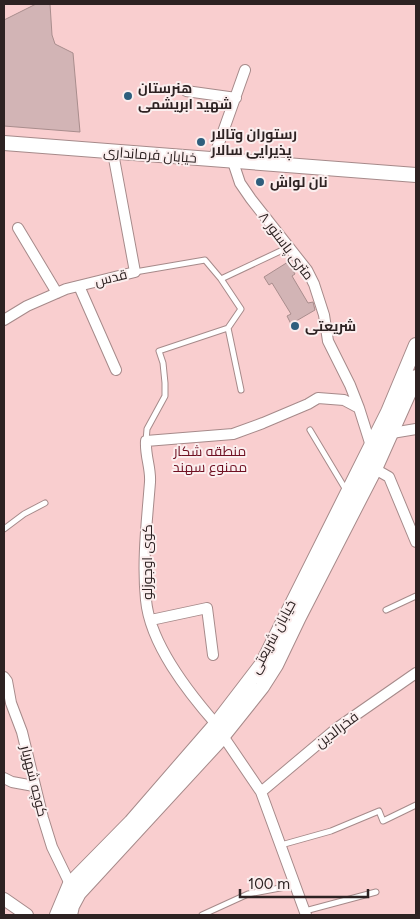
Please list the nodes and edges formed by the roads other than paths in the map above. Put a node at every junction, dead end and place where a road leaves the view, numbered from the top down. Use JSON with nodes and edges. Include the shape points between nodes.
{"nodes":[{"id":1,"x":245,"y":70,"type":"dead end"},
{"id":2,"x":186,"y":91,"type":"dead end"},
{"id":3,"x":236,"y":98,"type":"junction"},
{"id":4,"x":4,"y":143,"type":"edge"},
{"id":5,"x":113,"y":153,"type":"junction"},
{"id":6,"x":213,"y":160,"type":"junction"},
{"id":7,"x":233,"y":162,"type":"junction"},
{"id":8,"x":416,"y":175,"type":"edge"},
{"id":9,"x":18,"y":228,"type":"dead end"},
{"id":10,"x":289,"y":247,"type":"junction"},
{"id":11,"x":135,"y":272,"type":"junction"},
{"id":12,"x":221,"y":279,"type":"junction"},
{"id":13,"x":79,"y":286,"type":"junction"},
{"id":14,"x":57,"y":293,"type":"junction"},
{"id":15,"x":4,"y":320,"type":"edge"},
{"id":16,"x":228,"y":328,"type":"junction"},
{"id":17,"x":416,"y":345,"type":"edge"},
{"id":18,"x":116,"y":370,"type":"dead end"},
{"id":19,"x":416,"y":377,"type":"edge"},
{"id":20,"x":241,"y":390,"type":"dead end"},
{"id":21,"x":359,"y":408,"type":"junction"},
{"id":22,"x":416,"y":429,"type":"edge"},
{"id":23,"x":310,"y":430,"type":"dead end"},
{"id":24,"x":392,"y":433,"type":"junction"},
{"id":25,"x":146,"y":441,"type":"junction"},
{"id":26,"x":371,"y":446,"type":"junction"},
{"id":27,"x":375,"y":469,"type":"junction"},
{"id":28,"x":348,"y":493,"type":"junction"},
{"id":29,"x":45,"y":503,"type":"dead end"},
{"id":30,"x":4,"y":529,"type":"edge"},
{"id":31,"x":416,"y":542,"type":"edge"},
{"id":32,"x":320,"y":563,"type":"junction"},
{"id":33,"x":416,"y":596,"type":"edge"},
{"id":34,"x":386,"y":610,"type":"dead end"},
{"id":35,"x":151,"y":620,"type":"junction"},
{"id":36,"x":213,"y":655,"type":"dead end"},
{"id":37,"x":416,"y":673,"type":"edge"},
{"id":38,"x":4,"y":677,"type":"edge"},
{"id":39,"x":220,"y":730,"type":"junction"},
{"id":40,"x":4,"y":778,"type":"edge"},
{"id":41,"x":34,"y":786,"type":"junction"},
{"id":42,"x":260,"y":792,"type":"junction"},
{"id":43,"x":416,"y":805,"type":"edge"},
{"id":44,"x":282,"y":845,"type":"junction"},
{"id":45,"x":70,"y":884,"type":"junction"},
{"id":46,"x":296,"y":885,"type":"junction"},
{"id":47,"x":376,"y":892,"type":"dead end"},
{"id":48,"x":4,"y":899,"type":"edge"},
{"id":49,"x":306,"y":913,"type":"edge"},
{"id":50,"x":27,"y":915,"type":"edge"},
{"id":51,"x":58,"y":915,"type":"edge"},
{"id":52,"x":71,"y":915,"type":"edge"},
{"id":53,"x":202,"y":915,"type":"edge"}],
"edges":[{"from":1,"to":3,"type":"street"},
{"from":2,"to":3,"type":"street"},
{"from":3,"to":6,"type":"street"},
{"from":4,"to":5,"type":"main road","name":"خیابان فرمانداری"},
{"from":5,"to":6,"type":"main road","name":"خیابان فرمانداری"},
{"from":5,"to":11,"type":"street","name":"قدس"},
{"from":6,"to":7,"type":"main road","name":"خیابان فرمانداری"},
{"from":7,"to":8,"type":"main road","name":"خیابان فرمانداری"},
{"from":7,"to":10,"type":"street","name":"۸ متری پاستور","via":[[245,191]]},
{"from":9,"to":14,"type":"street"},
{"from":10,"to":12,"type":"lane"},
{"from":10,"to":21,"type":"street","name":"۸ متری پاستور","via":[[314,284],[328,341]]},
{"from":11,"to":12,"type":"lane","via":[[205,260]]},
{"from":11,"to":13,"type":"street","name":"قدس"},
{"from":12,"to":16,"type":"lane","via":[[240,309]]},
{"from":13,"to":14,"type":"street","name":"قدس"},
{"from":13,"to":18,"type":"street"},
{"from":14,"to":15,"type":"street","name":"قدس"},
{"from":16,"to":20,"type":"lane"},
{"from":16,"to":25,"type":"lane","via":[[159,352],[163,363],[164,396],[147,429]]},
{"from":17,"to":26,"type":"main road","name":"خیابان شریعتی"},
{"from":19,"to":24,"type":"main road","name":"خیابان شریعتی"},
{"from":21,"to":25,"type":"street","via":[[344,400],[318,398],[232,434]]},
{"from":21,"to":26,"type":"street","name":"۸ متری پاستور"},
{"from":22,"to":24,"type":"street"},
{"from":23,"to":28,"type":"lane"},
{"from":24,"to":27,"type":"main road","name":"خیابان شریعتی"},
{"from":25,"to":35,"type":"street","name":"کوی اوجوزلو","via":[[150,479],[145,545],[146,601]]},
{"from":26,"to":28,"type":"main road","name":"خیابان شریعتی"},
{"from":27,"to":31,"type":"street","via":[[389,477]]},
{"from":27,"to":32,"type":"main road","name":"خیابان شریعتی"},
{"from":28,"to":32,"type":"main road","name":"خیابان شریعتی"},
{"from":29,"to":30,"type":"lane"},
{"from":32,"to":39,"type":"main road","name":"خیابان شریعتی","via":[[276,665],[262,687]]},
{"from":33,"to":34,"type":"lane"},
{"from":35,"to":36,"type":"street","via":[[208,608]]},
{"from":35,"to":39,"type":"street","name":"کوی اوجوزلو","via":[[167,657]]},
{"from":37,"to":42,"type":"street","name":"فخرالدین","via":[[337,728]]},
{"from":38,"to":41,"type":"street","name":"کوچه شهریار","via":[[22,732]]},
{"from":39,"to":42,"type":"street","name":"کوی اوجوزلو"},
{"from":39,"to":45,"type":"main road","name":"خیابان شریعتی"},
{"from":39,"to":52,"type":"main road","name":"خیابان شریعتی","via":[[80,894],[72,906]]},
{"from":40,"to":41,"type":"street"},
{"from":41,"to":45,"type":"street","name":"کوچه شهریار","via":[[52,847]]},
{"from":42,"to":44,"type":"street","name":"کوی اوجوزلو"},
{"from":43,"to":44,"type":"lane","via":[[383,821],[379,811],[332,831]]},
{"from":44,"to":46,"type":"street","name":"کوی اوجوزلو"},
{"from":45,"to":51,"type":"main road","name":"خیابان شریعتی"},
{"from":46,"to":49,"type":"street","name":"کوی اوجوزلو"},
{"from":46,"to":53,"type":"lane","via":[[248,894]]},
{"from":47,"to":49,"type":"lane"},
{"from":48,"to":50,"type":"street"},
{"from":51,"to":52,"type":"main road"}]}
